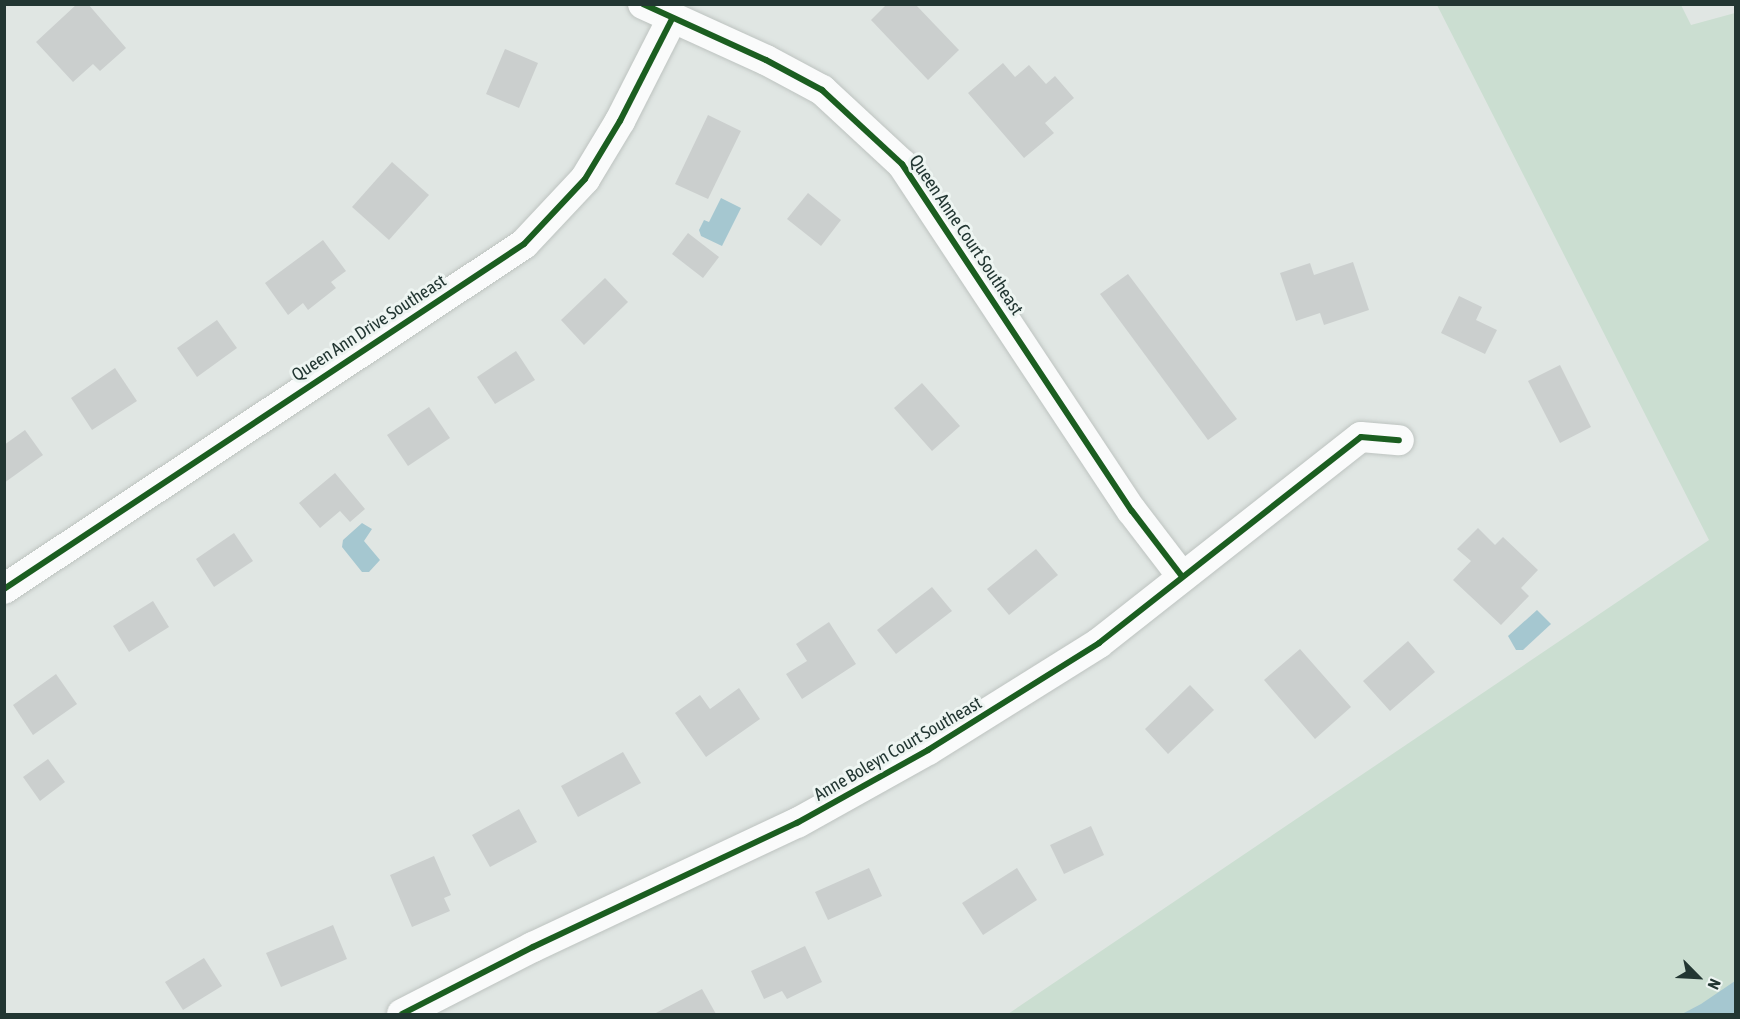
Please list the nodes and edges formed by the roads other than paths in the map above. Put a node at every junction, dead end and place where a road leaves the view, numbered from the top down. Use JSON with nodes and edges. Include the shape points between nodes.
{"nodes":[{"id":1,"x":643,"y":4,"type":"edge"},
{"id":2,"x":672,"y":19,"type":"junction"},
{"id":3,"x":1399,"y":440,"type":"dead end"},
{"id":4,"x":1181,"y":575,"type":"junction"},
{"id":5,"x":4,"y":589,"type":"edge"},
{"id":6,"x":402,"y":1014,"type":"edge"}],
"edges":[{"from":1,"to":2,"type":"street","name":"Queen Anne Court Southeast"},
{"from":2,"to":4,"type":"street","name":"Queen Anne Court Southeast","via":[[766,60],[822,90],[902,164],[1132,511]]},
{"from":2,"to":5,"type":"street","name":"Queen Ann Drive Southeast","via":[[585,180],[524,244]]},
{"from":3,"to":4,"type":"street","name":"Anne Boleyn Court Southeast","via":[[1361,437]]},
{"from":4,"to":6,"type":"street","name":"Anne Boleyn Court Southeast","via":[[1100,643],[928,750],[797,823],[533,947]]}]}
